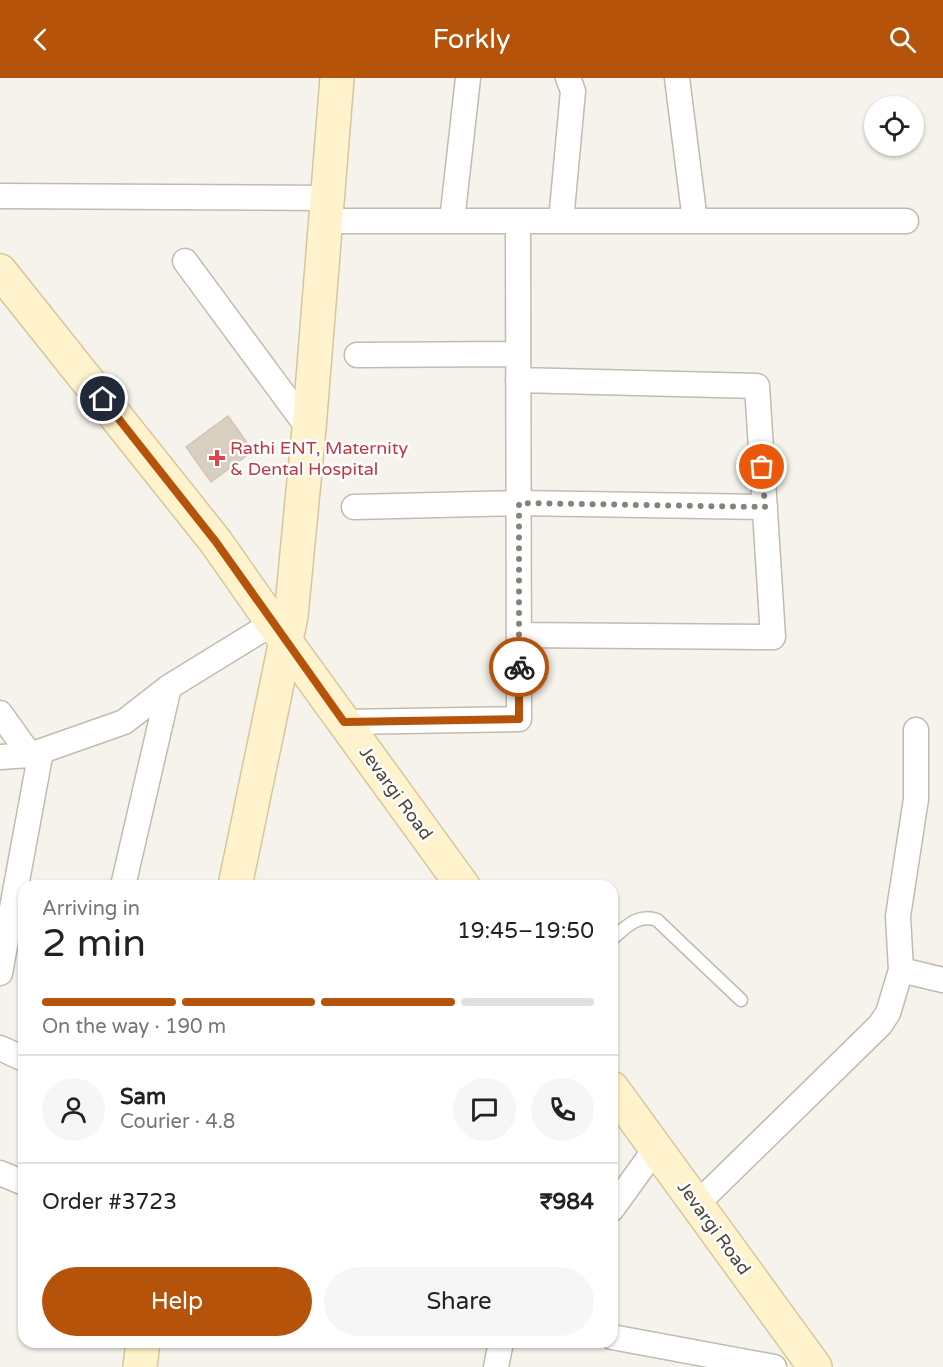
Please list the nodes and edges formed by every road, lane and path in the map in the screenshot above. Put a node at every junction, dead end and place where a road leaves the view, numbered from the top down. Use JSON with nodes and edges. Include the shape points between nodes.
{"nodes":[{"id":1,"x":337,"y":78,"type":"edge"},
{"id":2,"x":468,"y":78,"type":"edge"},
{"id":3,"x":568,"y":78,"type":"edge"},
{"id":4,"x":677,"y":78,"type":"edge"},
{"id":5,"x":0,"y":196,"type":"edge"},
{"id":6,"x":326,"y":209,"type":"junction"},
{"id":7,"x":452,"y":221,"type":"junction"},
{"id":8,"x":518,"y":221,"type":"junction"},
{"id":9,"x":561,"y":221,"type":"junction"},
{"id":10,"x":695,"y":221,"type":"junction"},
{"id":11,"x":906,"y":221,"type":"dead end"},
{"id":12,"x":185,"y":261,"type":"dead end"},
{"id":13,"x":0,"y":272,"type":"edge"},
{"id":14,"x":518,"y":354,"type":"junction"},
{"id":15,"x":357,"y":355,"type":"dead end"},
{"id":16,"x":518,"y":380,"type":"junction"},
{"id":17,"x":309,"y":429,"type":"junction"},
{"id":18,"x":519,"y":503,"type":"junction"},
{"id":19,"x":354,"y":507,"type":"dead end"},
{"id":20,"x":765,"y":507,"type":"junction"},
{"id":21,"x":279,"y":632,"type":"junction"},
{"id":22,"x":519,"y":635,"type":"junction"},
{"id":23,"x":169,"y":687,"type":"junction"},
{"id":24,"x":0,"y":712,"type":"edge"},
{"id":25,"x":344,"y":722,"type":"junction"},
{"id":26,"x":916,"y":730,"type":"dead end"},
{"id":27,"x":36,"y":753,"type":"junction"},
{"id":28,"x":0,"y":757,"type":"edge"},
{"id":29,"x":124,"y":880,"type":"edge"},
{"id":30,"x":236,"y":880,"type":"edge"},
{"id":31,"x":459,"y":880,"type":"edge"},
{"id":32,"x":618,"y":934,"type":"edge"},
{"id":33,"x":901,"y":970,"type":"junction"},
{"id":34,"x":0,"y":973,"type":"edge"},
{"id":35,"x":943,"y":980,"type":"edge"},
{"id":36,"x":741,"y":1000,"type":"dead end"},
{"id":37,"x":0,"y":1048,"type":"edge"},
{"id":38,"x":18,"y":1056,"type":"edge"},
{"id":39,"x":618,"y":1096,"type":"edge"},
{"id":40,"x":656,"y":1148,"type":"junction"},
{"id":41,"x":0,"y":1173,"type":"edge"},
{"id":42,"x":18,"y":1180,"type":"edge"},
{"id":43,"x":618,"y":1201,"type":"edge"},
{"id":44,"x":697,"y":1204,"type":"junction"},
{"id":45,"x":618,"y":1337,"type":"edge"},
{"id":46,"x":142,"y":1348,"type":"edge"},
{"id":47,"x":500,"y":1348,"type":"edge"},
{"id":48,"x":140,"y":1367,"type":"edge"},
{"id":49,"x":496,"y":1367,"type":"edge"},
{"id":50,"x":774,"y":1367,"type":"edge"},
{"id":51,"x":815,"y":1367,"type":"edge"}],
"edges":[{"from":1,"to":6,"type":"main road"},
{"from":2,"to":7,"type":"street"},
{"from":3,"to":9,"type":"street","via":[[573,91]]},
{"from":4,"to":10,"type":"street"},
{"from":5,"to":6,"type":"street"},
{"from":6,"to":7,"type":"street"},
{"from":6,"to":17,"type":"main road"},
{"from":7,"to":8,"type":"street"},
{"from":8,"to":9,"type":"street"},
{"from":8,"to":14,"type":"street"},
{"from":9,"to":10,"type":"street"},
{"from":10,"to":11,"type":"street"},
{"from":12,"to":17,"type":"street"},
{"from":13,"to":21,"type":"main road","name":"Jevargi Road","via":[[216,542]]},
{"from":14,"to":15,"type":"street"},
{"from":14,"to":16,"type":"street"},
{"from":16,"to":18,"type":"street"},
{"from":16,"to":20,"type":"street","via":[[757,386]]},
{"from":17,"to":21,"type":"main road","via":[[291,616]]},
{"from":18,"to":19,"type":"street"},
{"from":18,"to":20,"type":"street"},
{"from":18,"to":22,"type":"street"},
{"from":20,"to":22,"type":"street","via":[[773,637]]},
{"from":21,"to":23,"type":"street"},
{"from":21,"to":25,"type":"main road","name":"Jevargi Road"},
{"from":21,"to":30,"type":"main road"},
{"from":22,"to":25,"type":"street","via":[[519,719]]},
{"from":23,"to":27,"type":"street","via":[[124,722]]},
{"from":23,"to":29,"type":"street"},
{"from":24,"to":27,"type":"street"},
{"from":25,"to":31,"type":"main road","name":"Jevargi Road"},
{"from":26,"to":33,"type":"street","via":[[916,799],[898,916]]},
{"from":27,"to":28,"type":"street"},
{"from":27,"to":34,"type":"street"},
{"from":32,"to":36,"type":"lane","via":[[637,919],[657,920]]},
{"from":33,"to":35,"type":"street"},
{"from":33,"to":44,"type":"street","via":[[888,1013],[880,1025]]},
{"from":37,"to":38,"type":"street"},
{"from":39,"to":40,"type":"main road","name":"Jevargi Road"},
{"from":40,"to":43,"type":"street"},
{"from":40,"to":44,"type":"main road","name":"Jevargi Road"},
{"from":41,"to":42,"type":"street"},
{"from":44,"to":51,"type":"main road","name":"Jevargi Road"},
{"from":45,"to":50,"type":"street"},
{"from":46,"to":48,"type":"main road"},
{"from":47,"to":49,"type":"street"}]}
